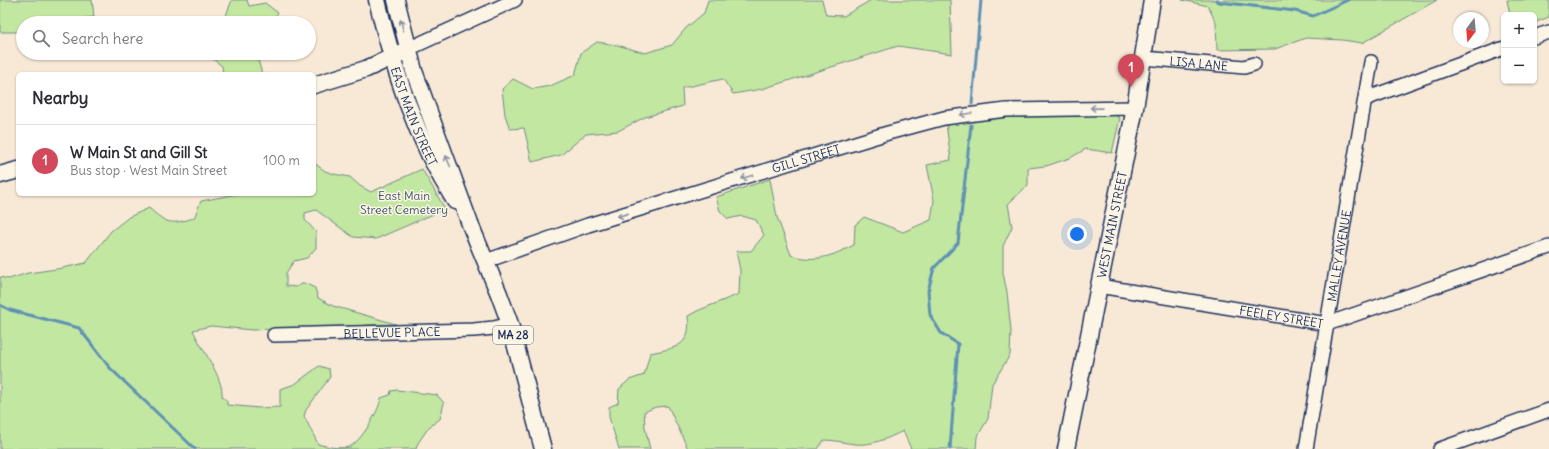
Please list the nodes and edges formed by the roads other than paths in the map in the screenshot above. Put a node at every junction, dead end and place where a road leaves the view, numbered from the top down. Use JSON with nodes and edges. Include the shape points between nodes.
{"nodes":[{"id":1,"x":377,"y":0,"type":"edge"},
{"id":2,"x":396,"y":0,"type":"edge"},
{"id":3,"x":515,"y":0,"type":"edge"},
{"id":4,"x":1152,"y":0,"type":"edge"},
{"id":5,"x":1549,"y":32,"type":"edge"},
{"id":6,"x":1537,"y":36,"type":"edge"},
{"id":7,"x":408,"y":49,"type":"junction"},
{"id":8,"x":1501,"y":49,"type":"edge"},
{"id":9,"x":392,"y":57,"type":"junction"},
{"id":10,"x":1144,"y":58,"type":"junction"},
{"id":11,"x":1371,"y":62,"type":"dead end"},
{"id":12,"x":1254,"y":64,"type":"dead end"},
{"id":13,"x":316,"y":84,"type":"edge"},
{"id":14,"x":1365,"y":99,"type":"junction"},
{"id":15,"x":1135,"y":108,"type":"junction"},
{"id":16,"x":16,"y":171,"type":"edge"},
{"id":17,"x":0,"y":175,"type":"edge"},
{"id":18,"x":470,"y":224,"type":"junction"},
{"id":19,"x":1549,"y":247,"type":"edge"},
{"id":20,"x":486,"y":261,"type":"junction"},
{"id":21,"x":1099,"y":286,"type":"junction"},
{"id":22,"x":510,"y":324,"type":"junction"},
{"id":23,"x":1327,"y":324,"type":"junction"},
{"id":24,"x":274,"y":335,"type":"dead end"},
{"id":25,"x":1549,"y":410,"type":"edge"},
{"id":26,"x":543,"y":449,"type":"edge"},
{"id":27,"x":1066,"y":449,"type":"edge"},
{"id":28,"x":1306,"y":449,"type":"edge"},
{"id":29,"x":1440,"y":449,"type":"edge"}],
"edges":[{"from":1,"to":9,"type":"main road","name":"EAST MAIN STREET","number":"MA 28"},
{"from":7,"to":2,"type":"main road","name":"EAST MAIN STREET","number":"MA 28","one_way":true},
{"from":3,"to":7,"type":"street"},
{"from":4,"to":10,"type":"main road","name":"WEST MAIN STREET"},
{"from":5,"to":6,"type":"street"},
{"from":7,"to":9,"type":"main road"},
{"from":18,"to":7,"type":"main road","name":"EAST MAIN STREET","number":"MA 28","one_way":true},
{"from":8,"to":14,"type":"street"},
{"from":9,"to":13,"type":"main road","via":[[354,73]]},
{"from":9,"to":18,"type":"main road","name":"EAST MAIN STREET","number":"MA 28","via":[[408,106],[430,158]]},
{"from":10,"to":12,"type":"street","name":"LISA LANE","via":[[1244,67]]},
{"from":10,"to":15,"type":"main road","name":"WEST MAIN STREET"},
{"from":11,"to":14,"type":"street","name":"MALLEY AVENUE"},
{"from":14,"to":23,"type":"street","name":"MALLEY AVENUE"},
{"from":15,"to":20,"type":"street","name":"GILL STREET","one_way":true,"via":[[1006,110],[944,118],[588,225]]},
{"from":15,"to":21,"type":"main road","name":"WEST MAIN STREET"},
{"from":16,"to":17,"type":"main road"},
{"from":18,"to":20,"type":"main road","name":"EAST MAIN STREET","number":"MA 28"},
{"from":19,"to":23,"type":"street","name":"FEELEY STREET"},
{"from":20,"to":22,"type":"main road","name":"EAST MAIN STREET","number":"MA 28"},
{"from":21,"to":23,"type":"street","name":"FEELEY STREET"},
{"from":21,"to":27,"type":"main road","name":"WEST MAIN STREET"},
{"from":22,"to":24,"type":"street","name":"BELLEVUE PLACE","via":[[474,330]]},
{"from":22,"to":26,"type":"main road","name":"EAST MAIN STREET","number":"MA 28"},
{"from":23,"to":28,"type":"street","name":"MALLEY AVENUE"},
{"from":25,"to":29,"type":"street"}]}
